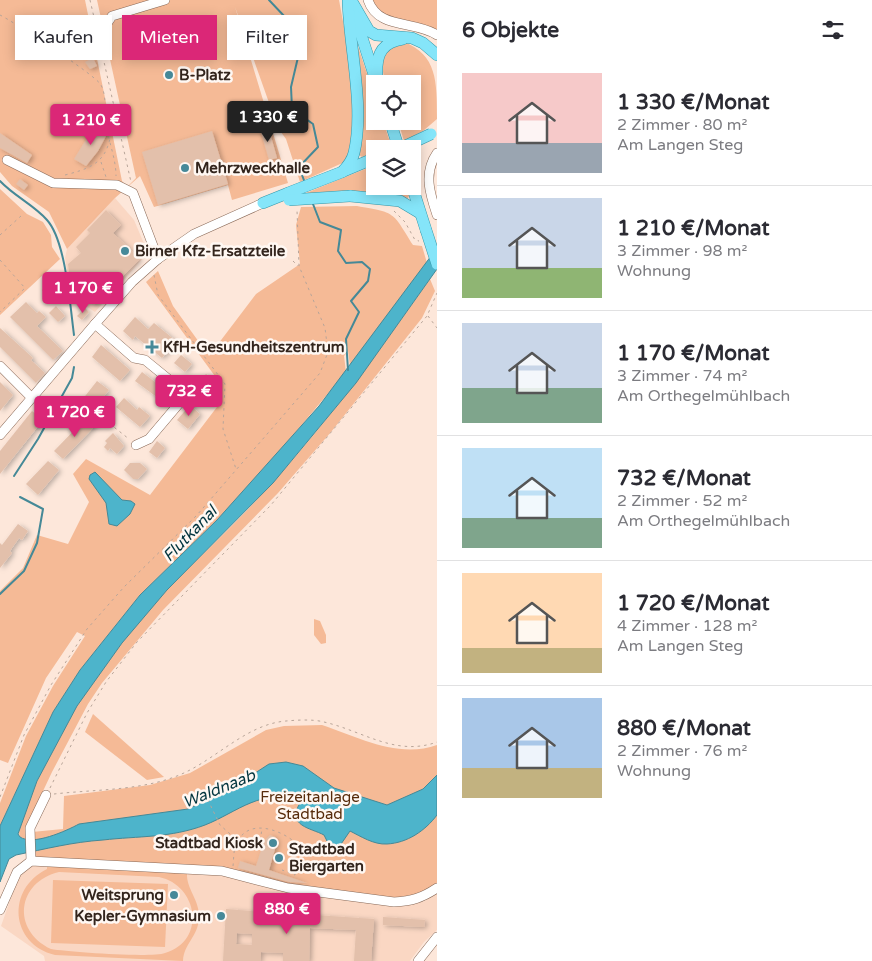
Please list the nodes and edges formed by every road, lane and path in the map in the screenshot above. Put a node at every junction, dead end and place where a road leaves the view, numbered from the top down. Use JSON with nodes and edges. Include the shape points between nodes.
{"nodes":[{"id":1,"x":90,"y":0,"type":"edge"},
{"id":2,"x":165,"y":0,"type":"edge"},
{"id":3,"x":350,"y":0,"type":"edge"},
{"id":4,"x":368,"y":0,"type":"edge"},
{"id":5,"x":145,"y":3,"type":"edge"},
{"id":6,"x":0,"y":15,"type":"edge"},
{"id":7,"x":94,"y":15,"type":"edge"},
{"id":8,"x":112,"y":16,"type":"edge"},
{"id":9,"x":437,"y":35,"type":"edge"},
{"id":10,"x":412,"y":38,"type":"junction"},
{"id":11,"x":437,"y":55,"type":"edge"},
{"id":12,"x":103,"y":60,"type":"edge"},
{"id":13,"x":375,"y":75,"type":"edge"},
{"id":14,"x":377,"y":75,"type":"edge"},
{"id":15,"x":434,"y":130,"type":"edge"},
{"id":16,"x":110,"y":138,"type":"junction"},
{"id":17,"x":416,"y":140,"type":"edge"},
{"id":18,"x":437,"y":153,"type":"edge"},
{"id":19,"x":7,"y":160,"type":"dead end"},
{"id":20,"x":100,"y":161,"type":"junction"},
{"id":21,"x":366,"y":162,"type":"edge"},
{"id":22,"x":342,"y":172,"type":"junction"},
{"id":23,"x":50,"y":182,"type":"junction"},
{"id":24,"x":113,"y":185,"type":"junction"},
{"id":25,"x":133,"y":192,"type":"junction"},
{"id":26,"x":415,"y":195,"type":"edge"},
{"id":27,"x":291,"y":199,"type":"junction"},
{"id":28,"x":263,"y":203,"type":"joint"},
{"id":29,"x":392,"y":210,"type":"dead end"},
{"id":30,"x":420,"y":213,"type":"junction"},
{"id":31,"x":437,"y":215,"type":"edge"},
{"id":32,"x":21,"y":216,"type":"dead end"},
{"id":33,"x":0,"y":235,"type":"edge"},
{"id":34,"x":414,"y":240,"type":"dead end"},
{"id":35,"x":158,"y":259,"type":"junction"},
{"id":36,"x":0,"y":260,"type":"edge"},
{"id":37,"x":293,"y":261,"type":"dead end"},
{"id":38,"x":437,"y":264,"type":"edge"},
{"id":39,"x":299,"y":266,"type":"junction"},
{"id":40,"x":153,"y":272,"type":"dead end"},
{"id":41,"x":437,"y":294,"type":"edge"},
{"id":42,"x":0,"y":312,"type":"edge"},
{"id":43,"x":427,"y":316,"type":"junction"},
{"id":44,"x":94,"y":324,"type":"junction"},
{"id":45,"x":437,"y":328,"type":"edge"},
{"id":46,"x":0,"y":366,"type":"edge"},
{"id":47,"x":31,"y":397,"type":"junction"},
{"id":48,"x":76,"y":406,"type":"dead end"},
{"id":49,"x":0,"y":435,"type":"edge"},
{"id":50,"x":136,"y":445,"type":"joint"},
{"id":51,"x":236,"y":469,"type":"junction"},
{"id":52,"x":437,"y":742,"type":"edge"},
{"id":53,"x":205,"y":794,"type":"dead end"},
{"id":54,"x":46,"y":795,"type":"junction"},
{"id":55,"x":0,"y":797,"type":"edge"},
{"id":56,"x":262,"y":828,"type":"junction"},
{"id":57,"x":237,"y":841,"type":"junction"},
{"id":58,"x":31,"y":857,"type":"junction"},
{"id":59,"x":282,"y":870,"type":"dead end"},
{"id":60,"x":292,"y":870,"type":"dead end"},
{"id":61,"x":295,"y":871,"type":"junction"},
{"id":62,"x":233,"y":874,"type":"junction"},
{"id":63,"x":437,"y":888,"type":"edge"},
{"id":64,"x":281,"y":889,"type":"dead end"},
{"id":65,"x":0,"y":910,"type":"edge"},
{"id":66,"x":280,"y":917,"type":"dead end"},
{"id":67,"x":437,"y":937,"type":"edge"},
{"id":68,"x":418,"y":961,"type":"edge"}],
"edges":[{"from":1,"to":7,"type":"path"},
{"from":2,"to":5,"type":"street"},
{"from":3,"to":10,"type":"main road","via":[[369,31],[376,35]]},
{"from":3,"to":13,"type":"main road"},
{"from":3,"to":22,"type":"main road","via":[[356,126],[354,152]]},
{"from":4,"to":9,"type":"street","via":[[381,19],[416,26]]},
{"from":5,"to":8,"type":"street"},
{"from":6,"to":16,"type":"path","via":[[98,81]]},
{"from":10,"to":11,"type":"main road"},
{"from":10,"to":14,"type":"main road","via":[[393,41],[379,52]]},
{"from":12,"to":25,"type":"path"},
{"from":15,"to":17,"type":"main road","bridge":true},
{"from":16,"to":20,"type":"path"},
{"from":16,"to":24,"type":"path","via":[[116,165]]},
{"from":18,"to":31,"type":"street","via":[[432,160],[428,180]]},
{"from":19,"to":23,"type":"street"},
{"from":20,"to":23,"type":"path","via":[[91,168]]},
{"from":20,"to":24,"type":"path"},
{"from":21,"to":22,"type":"main road"},
{"from":22,"to":27,"type":"main road","bridge":true},
{"from":23,"to":24,"type":"street"},
{"from":24,"to":25,"type":"street"},
{"from":25,"to":35,"type":"street"},
{"from":26,"to":30,"type":"main road"},
{"from":27,"to":28,"type":"main road"},
{"from":27,"to":30,"type":"main road","bridge":true,"via":[[350,196],[400,201]]},
{"from":27,"to":39,"type":"path"},
{"from":28,"to":35,"type":"street","via":[[194,234]]},
{"from":29,"to":34,"type":"path","via":[[405,222]]},
{"from":30,"to":38,"type":"main road","bridge":true},
{"from":32,"to":33,"type":"path"},
{"from":35,"to":44,"type":"street"},
{"from":36,"to":42,"type":"path","via":[[25,288]]},
{"from":37,"to":39,"type":"path"},
{"from":39,"to":51,"type":"path","via":[[325,328],[328,352],[320,373]]},
{"from":40,"to":51,"type":"path","via":[[158,295],[224,384],[223,429]]},
{"from":41,"to":43,"type":"path"},
{"from":43,"to":45,"type":"path"},
{"from":43,"to":54,"type":"path","via":[[271,505],[136,642],[87,713]]},
{"from":44,"to":47,"type":"street"},
{"from":44,"to":50,"type":"street","via":[[134,358],[145,360],[183,391],[182,400],[149,440]]},
{"from":46,"to":47,"type":"street"},
{"from":47,"to":49,"type":"street"},
{"from":48,"to":50,"type":"path","via":[[96,420],[105,420]]},
{"from":51,"to":55,"type":"path","via":[[197,515],[124,587],[87,629],[24,735]]},
{"from":52,"to":54,"type":"path","via":[[405,747],[323,721],[284,721],[243,736],[188,771],[148,784]]},
{"from":53,"to":57,"type":"path","via":[[220,825]]},
{"from":54,"to":58,"type":"street","via":[[32,821]]},
{"from":56,"to":57,"type":"path","via":[[248,831]]},
{"from":56,"to":57,"type":"path","via":[[260,841],[246,847]]},
{"from":56,"to":61,"type":"path","via":[[283,832],[297,844]]},
{"from":57,"to":62,"type":"path"},
{"from":58,"to":62,"type":"street"},
{"from":58,"to":65,"type":"street","via":[[18,872]]},
{"from":59,"to":61,"type":"path","via":[[295,874]]},
{"from":60,"to":61,"type":"path"},
{"from":62,"to":63,"type":"street","via":[[288,888],[394,902],[424,897]]},
{"from":64,"to":66,"type":"path"},
{"from":67,"to":68,"type":"street"}]}
